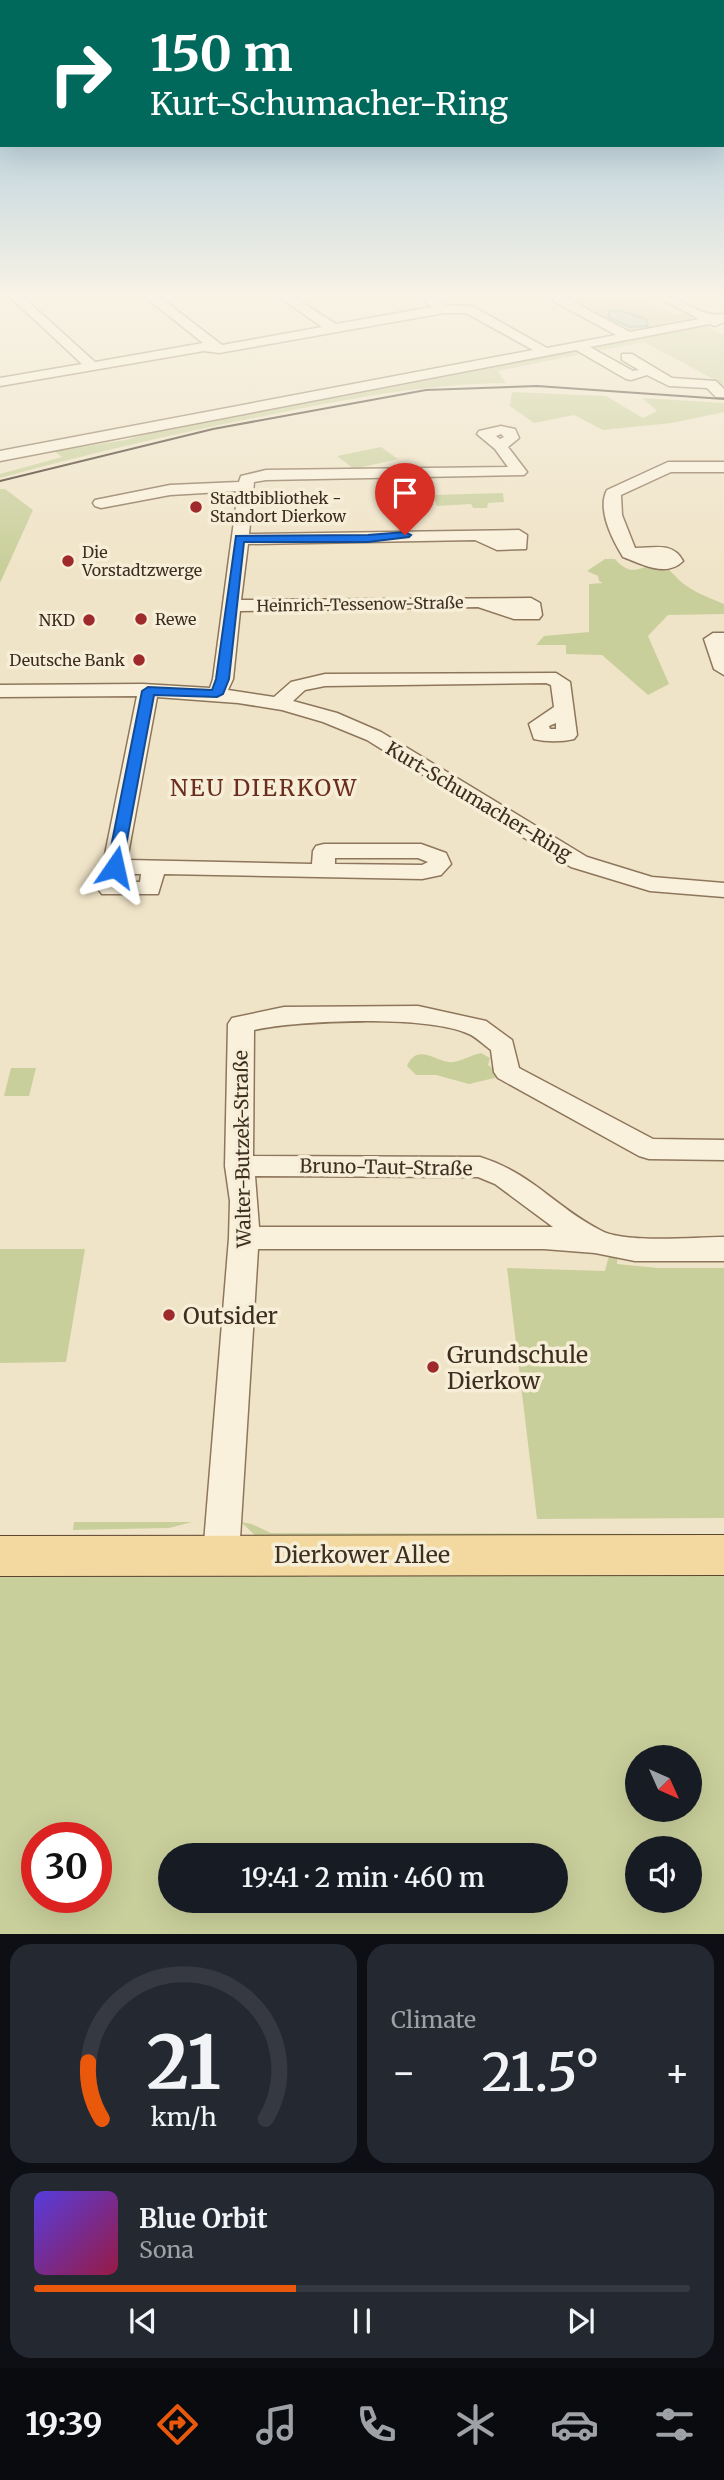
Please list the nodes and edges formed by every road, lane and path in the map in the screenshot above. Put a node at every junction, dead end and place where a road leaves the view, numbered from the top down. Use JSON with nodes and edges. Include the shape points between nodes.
{"nodes":[{"id":1,"x":365,"y":386,"type":"edge"},
{"id":2,"x":713,"y":386,"type":"edge"},
{"id":3,"x":721,"y":394,"type":"dead end"},
{"id":4,"x":500,"y":446,"type":"dead end"},
{"id":5,"x":0,"y":456,"type":"edge"},
{"id":6,"x":724,"y":467,"type":"edge"},
{"id":7,"x":245,"y":486,"type":"junction"},
{"id":8,"x":101,"y":503,"type":"dead end"},
{"id":9,"x":478,"y":535,"type":"dead end"},
{"id":10,"x":239,"y":539,"type":"junction"},
{"id":11,"x":629,"y":553,"type":"dead end"},
{"id":12,"x":489,"y":603,"type":"dead end"},
{"id":13,"x":231,"y":606,"type":"junction"},
{"id":14,"x":724,"y":639,"type":"edge"},
{"id":15,"x":723,"y":664,"type":"edge"},
{"id":16,"x":0,"y":691,"type":"edge"},
{"id":17,"x":148,"y":691,"type":"junction"},
{"id":18,"x":217,"y":694,"type":"junction"},
{"id":19,"x":278,"y":704,"type":"junction"},
{"id":20,"x":564,"y":709,"type":"dead end"},
{"id":21,"x":323,"y":872,"type":"dead end"},
{"id":22,"x":724,"y":890,"type":"edge"},
{"id":23,"x":724,"y":1150,"type":"edge"},
{"id":24,"x":251,"y":1166,"type":"junction"},
{"id":25,"x":244,"y":1238,"type":"junction"},
{"id":26,"x":595,"y":1242,"type":"junction"},
{"id":27,"x":724,"y":1250,"type":"edge"},
{"id":28,"x":221,"y":1555,"type":"junction"},
{"id":29,"x":724,"y":1555,"type":"edge"},
{"id":30,"x":0,"y":1556,"type":"edge"}],
"edges":[{"from":1,"to":5,"type":"street"},
{"from":2,"to":3,"type":"street"},
{"from":4,"to":7,"type":"street","via":[[519,472],[256,475],[247,479]]},
{"from":6,"to":11,"type":"street","via":[[668,467],[613,493],[614,513]]},
{"from":7,"to":8,"type":"street","via":[[170,490]]},
{"from":7,"to":10,"type":"street","name":"Heinrich-Tessenow-Straße"},
{"from":9,"to":10,"type":"street"},
{"from":10,"to":13,"type":"street","name":"Heinrich-Tessenow-Straße"},
{"from":12,"to":13,"type":"street","name":"Heinrich-Tessenow-Straße"},
{"from":13,"to":18,"type":"street","name":"Heinrich-Tessenow-Straße","via":[[223,679]]},
{"from":14,"to":15,"type":"street","via":[[713,639]]},
{"from":16,"to":17,"type":"street","name":"Kurt-Schumacher-Ring"},
{"from":17,"to":18,"type":"street","name":"Kurt-Schumacher-Ring"},
{"from":17,"to":21,"type":"street","via":[[110,889],[150,889],[154,867]]},
{"from":18,"to":19,"type":"street","name":"Kurt-Schumacher-Ring"},
{"from":19,"to":20,"type":"street","via":[[299,685],[325,680],[550,677],[560,682]]},
{"from":19,"to":22,"type":"street","name":"Kurt-Schumacher-Ring","via":[[374,736],[551,847],[593,867],[666,887]]},
{"from":23,"to":24,"type":"street","name":"Walter-Butzek-Straße","via":[[649,1149],[513,1076],[503,1046],[477,1027],[418,1014],[284,1015],[241,1024]]},
{"from":24,"to":25,"type":"street","name":"Walter-Butzek-Straße","via":[[244,1201]]},
{"from":24,"to":26,"type":"street","name":"Bruno-Taut-Straße","via":[[480,1167],[505,1177]]},
{"from":25,"to":26,"type":"street","name":"Bruno-Taut-Straße"},
{"from":25,"to":28,"type":"street","name":"Walter-Butzek-Straße"},
{"from":26,"to":27,"type":"street","name":"Bruno-Taut-Straße","via":[[635,1249]]},
{"from":28,"to":29,"type":"main road","name":"Dierkower Allee"},
{"from":28,"to":30,"type":"main road","name":"Dierkower Allee"}]}
